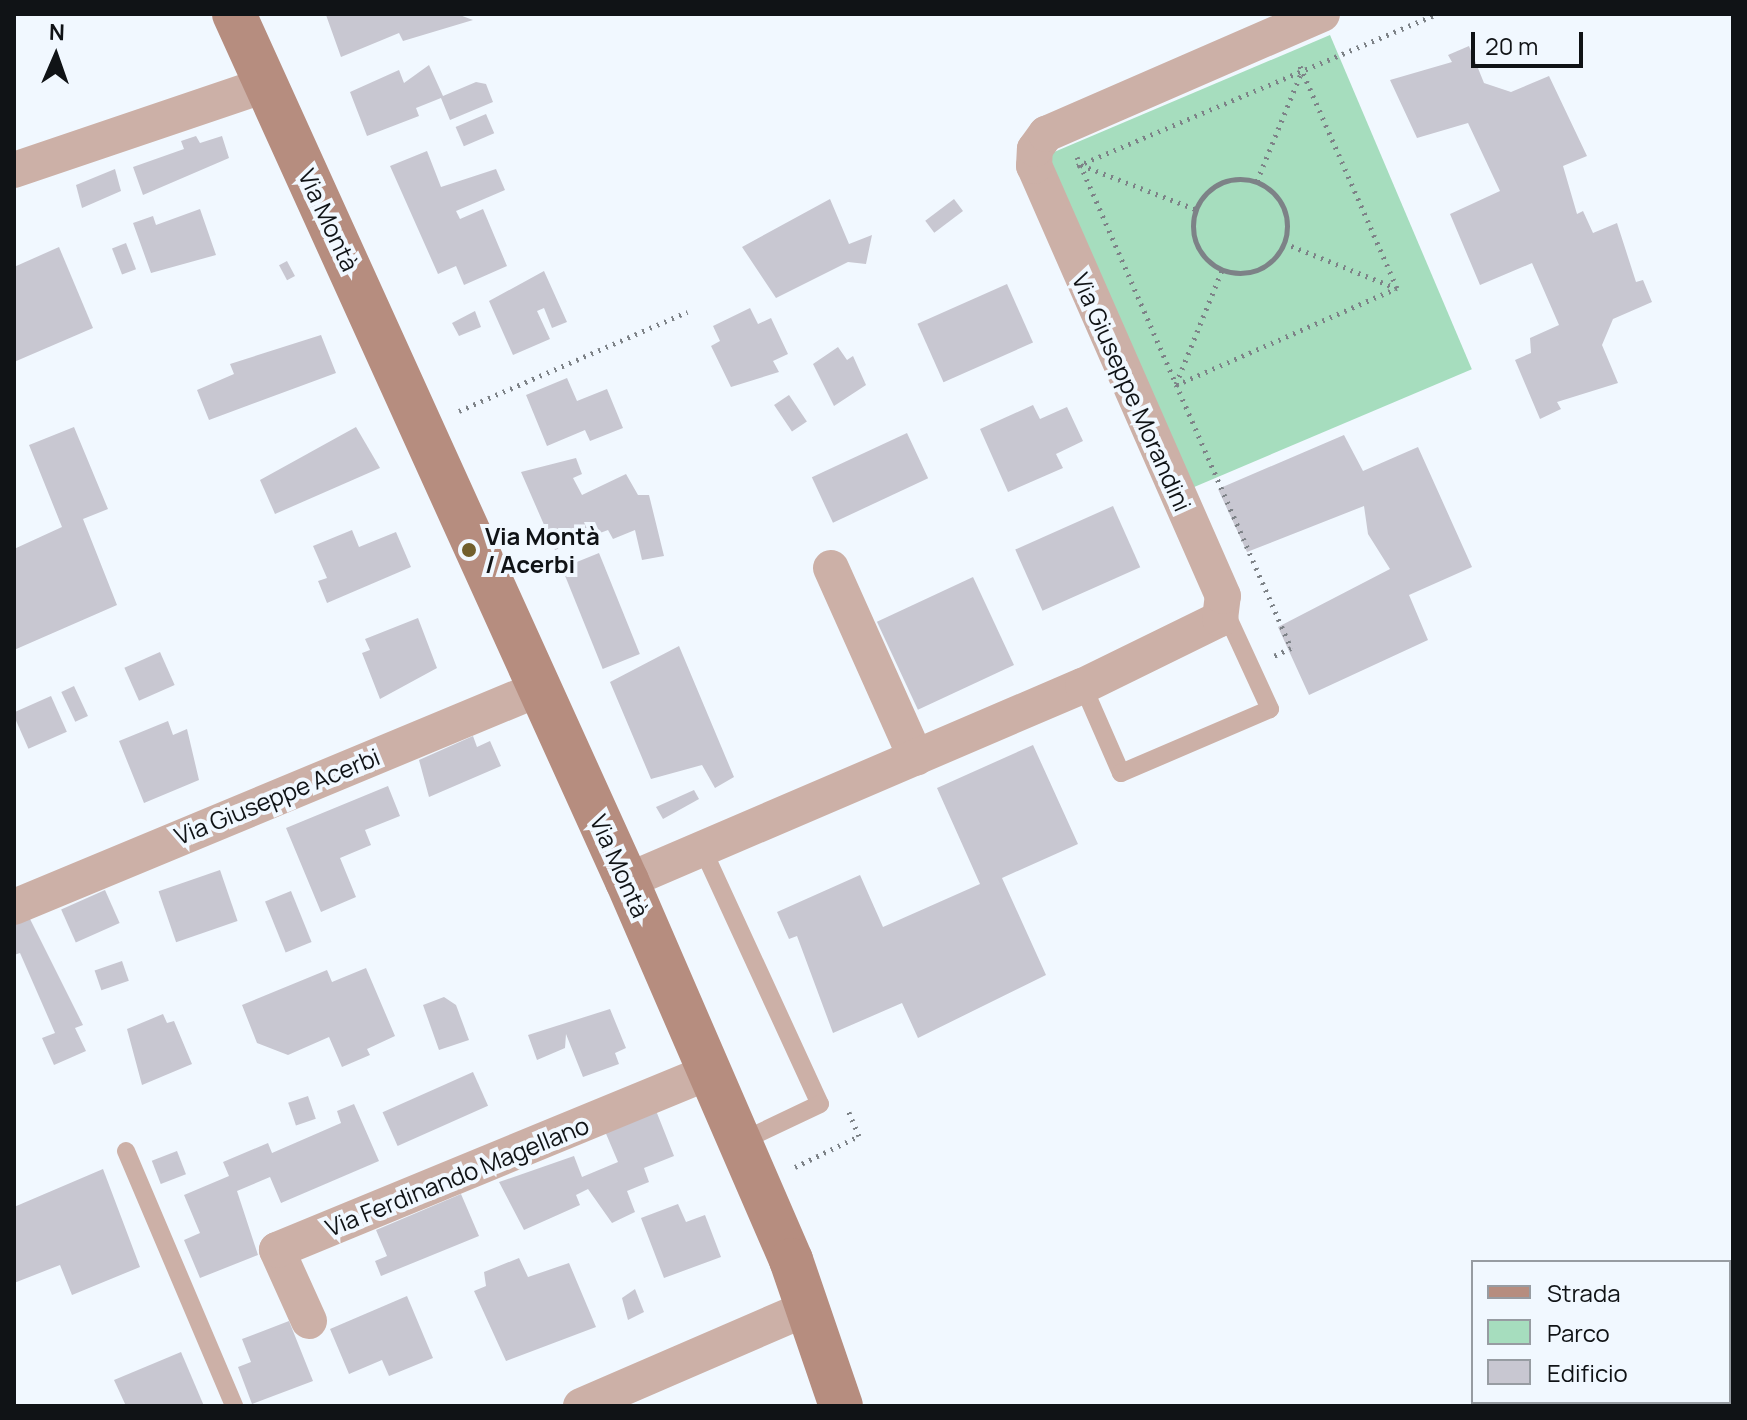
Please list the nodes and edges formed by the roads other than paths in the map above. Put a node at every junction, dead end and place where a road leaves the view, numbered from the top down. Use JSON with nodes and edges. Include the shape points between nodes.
{"nodes":[{"id":1,"x":234,"y":14,"type":"edge"},
{"id":2,"x":1322,"y":14,"type":"edge"},
{"id":3,"x":265,"y":85,"type":"junction"},
{"id":4,"x":14,"y":170,"type":"edge"},
{"id":5,"x":831,"y":568,"type":"dead end"},
{"id":6,"x":1224,"y":609,"type":"junction"},
{"id":7,"x":1083,"y":686,"type":"junction"},
{"id":8,"x":541,"y":688,"type":"junction"},
{"id":9,"x":916,"y":758,"type":"junction"},
{"id":10,"x":704,"y":852,"type":"junction"},
{"id":11,"x":627,"y":881,"type":"junction"},
{"id":12,"x":14,"y":907,"type":"edge"},
{"id":13,"x":709,"y":1072,"type":"junction"},
{"id":14,"x":740,"y":1142,"type":"junction"},
{"id":15,"x":126,"y":1151,"type":"dead end"},
{"id":16,"x":808,"y":1308,"type":"junction"},
{"id":17,"x":309,"y":1321,"type":"dead end"},
{"id":18,"x":234,"y":1406,"type":"edge"},
{"id":19,"x":581,"y":1406,"type":"edge"},
{"id":20,"x":841,"y":1406,"type":"edge"}],
"edges":[{"from":1,"to":3,"type":"main road","name":"Via Montà"},
{"from":2,"to":6,"type":"street","name":"Via Giuseppe Morandini","via":[[1046,134],[1035,149],[1034,166]]},
{"from":3,"to":4,"type":"street"},
{"from":3,"to":8,"type":"main road","name":"Via Montà"},
{"from":5,"to":9,"type":"street"},
{"from":6,"to":7,"type":"street","via":[[1212,626]]},
{"from":6,"to":7,"type":"lane","via":[[1270,709],[1121,773]]},
{"from":7,"to":9,"type":"street"},
{"from":8,"to":11,"type":"main road","name":"Via Montà"},
{"from":8,"to":12,"type":"street","name":"Via Giuseppe Acerbi"},
{"from":9,"to":10,"type":"street"},
{"from":10,"to":11,"type":"street"},
{"from":10,"to":14,"type":"lane","via":[[820,1104]]},
{"from":11,"to":13,"type":"main road","name":"Via Montà"},
{"from":13,"to":14,"type":"main road","name":"Via Montà"},
{"from":13,"to":17,"type":"street","name":"Via Ferdinando Magellano","via":[[277,1250]]},
{"from":14,"to":16,"type":"main road","name":"Via Montà"},
{"from":15,"to":18,"type":"lane"},
{"from":16,"to":19,"type":"street"},
{"from":16,"to":20,"type":"main road","name":"Via Montà"}]}
